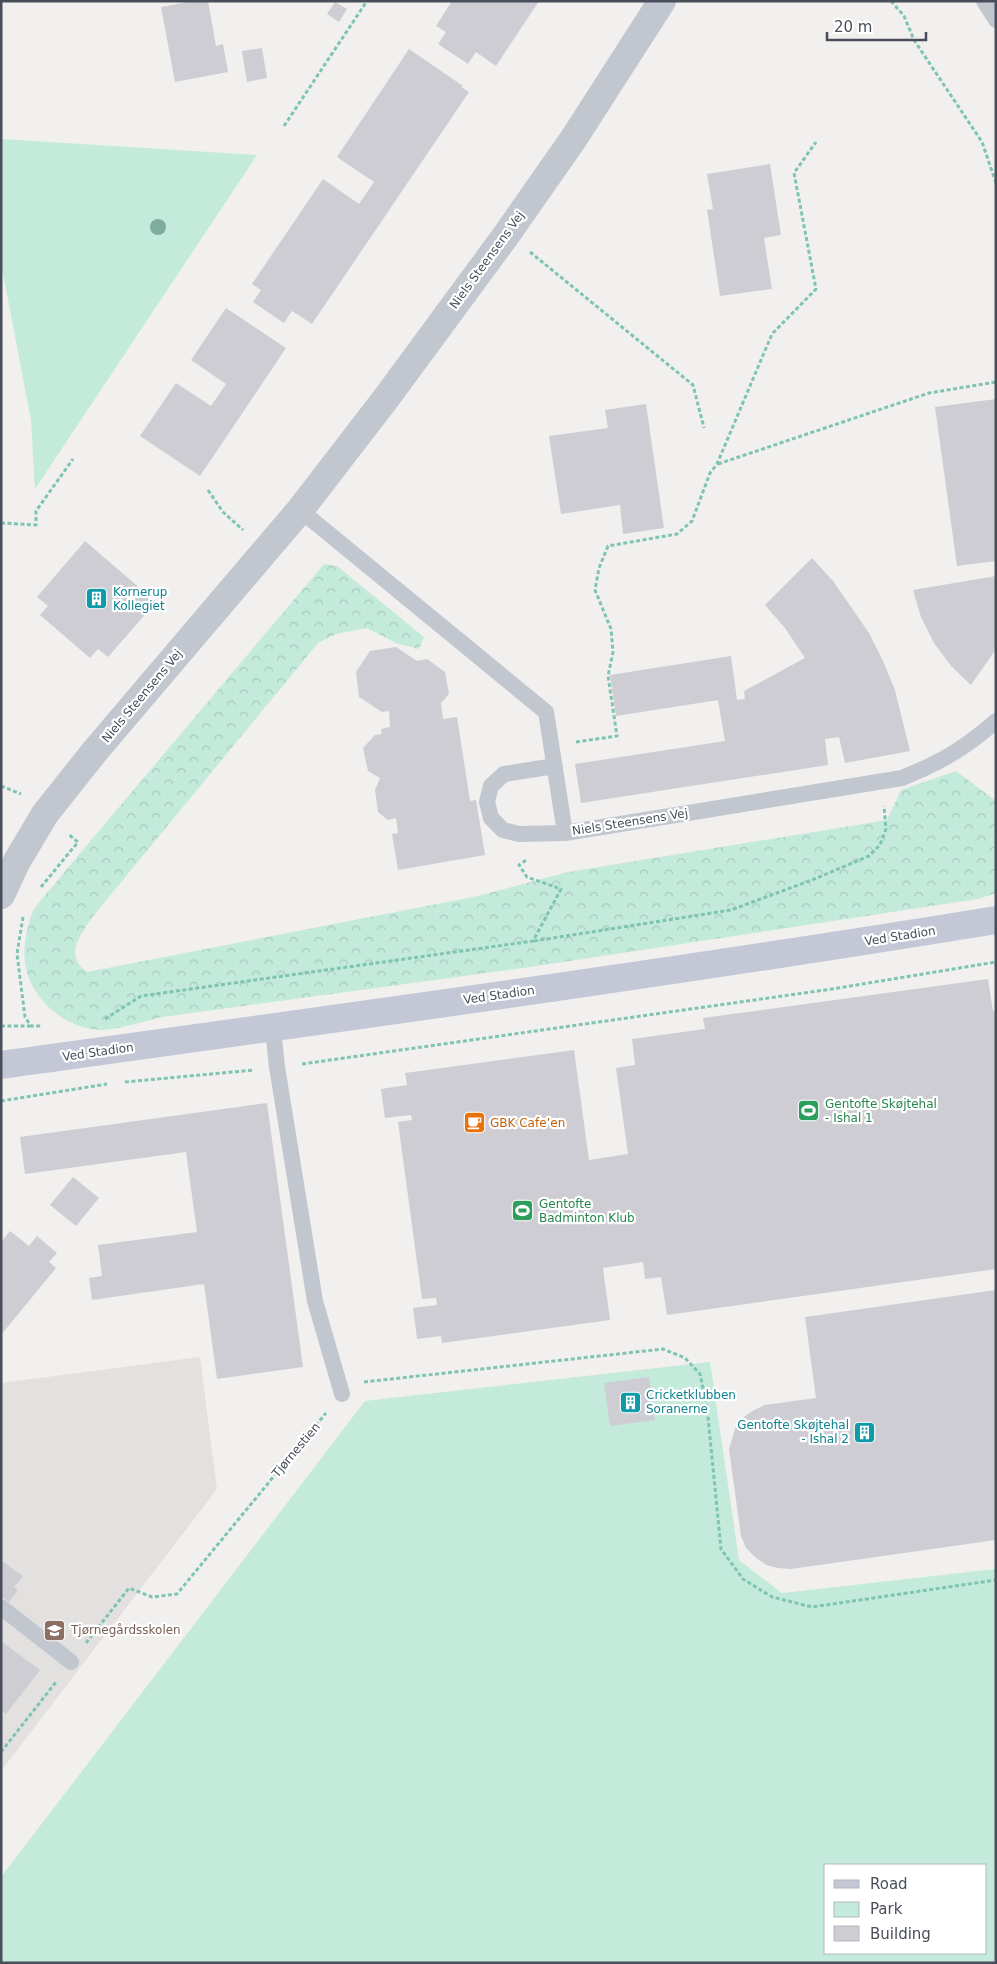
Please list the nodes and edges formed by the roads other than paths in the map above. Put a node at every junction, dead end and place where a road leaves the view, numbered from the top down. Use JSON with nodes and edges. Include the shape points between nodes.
{"nodes":[{"id":1,"x":662,"y":1,"type":"edge"},
{"id":2,"x":984,"y":1,"type":"edge"},
{"id":3,"x":996,"y":20,"type":"edge"},
{"id":4,"x":300,"y":510,"type":"junction"},
{"id":5,"x":996,"y":721,"type":"edge"},
{"id":6,"x":555,"y":766,"type":"junction"},
{"id":7,"x":565,"y":833,"type":"junction"},
{"id":8,"x":1,"y":894,"type":"edge"},
{"id":9,"x":996,"y":920,"type":"edge"},
{"id":10,"x":273,"y":1028,"type":"junction"},
{"id":11,"x":1,"y":1065,"type":"edge"},
{"id":12,"x":342,"y":1394,"type":"road end"},
{"id":13,"x":1,"y":1606,"type":"edge"},
{"id":14,"x":71,"y":1662,"type":"road end"}],
"edges":[{"from":1,"to":4,"type":"street","name":"Niels Steensens Vej","via":[[574,138],[507,234]]},
{"from":2,"to":3,"type":"lane"},
{"from":4,"to":6,"type":"lane","name":"Niels Steensens Vej","via":[[546,712]]},
{"from":4,"to":8,"type":"street","name":"Niels Steensens Vej","via":[[45,814]]},
{"from":5,"to":7,"type":"lane","name":"Niels Steensens Vej","via":[[974,741],[939,762],[902,778]]},
{"from":6,"to":7,"type":"lane","name":"Niels Steensens Vej"},
{"from":6,"to":7,"type":"lane","via":[[504,774],[491,786],[486,802],[491,818],[503,830],[519,834]]},
{"from":9,"to":10,"type":"street","name":"Ved Stadion"},
{"from":10,"to":11,"type":"street","name":"Ved Stadion"},
{"from":10,"to":12,"type":"lane","via":[[315,1301]]},
{"from":13,"to":14,"type":"lane"}]}
